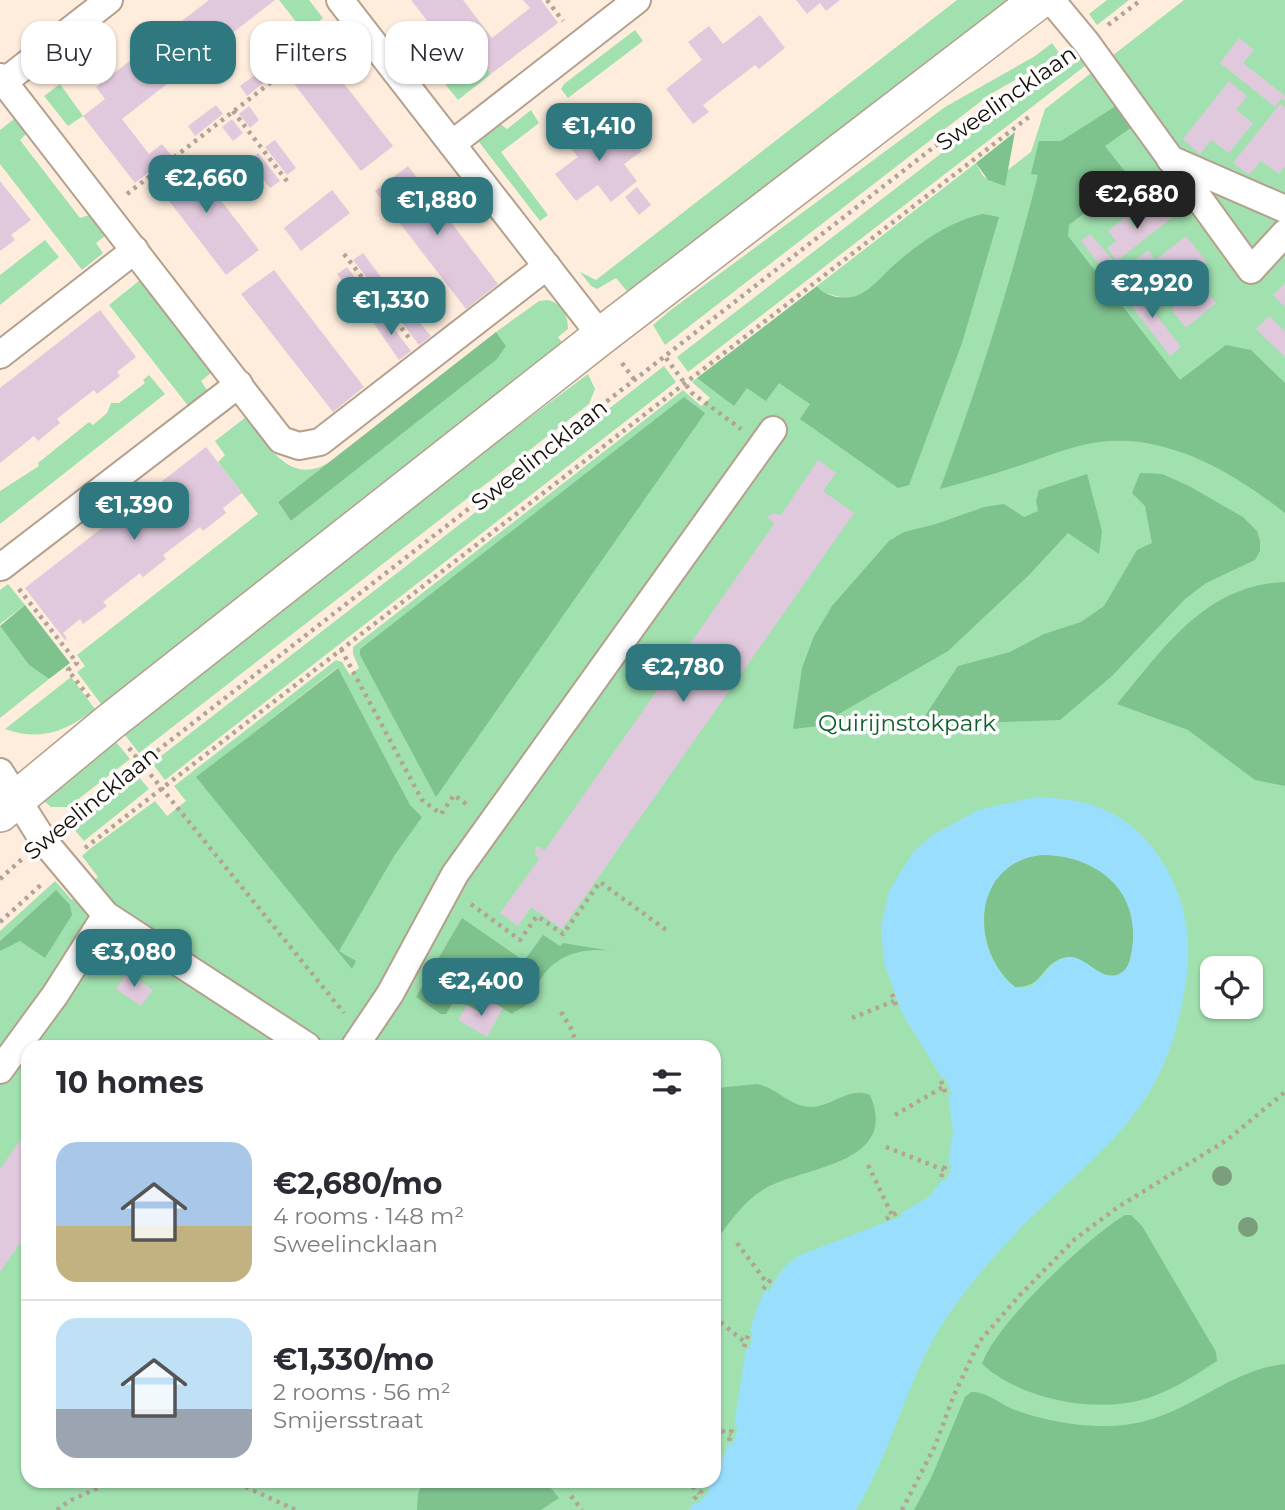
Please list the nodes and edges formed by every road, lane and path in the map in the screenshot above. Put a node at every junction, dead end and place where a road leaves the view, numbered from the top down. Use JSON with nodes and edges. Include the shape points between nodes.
{"nodes":[{"id":1,"x":109,"y":0,"type":"edge"},
{"id":2,"x":637,"y":0,"type":"edge"},
{"id":3,"x":1039,"y":0,"type":"edge"},
{"id":4,"x":1051,"y":0,"type":"edge"},
{"id":5,"x":1141,"y":0,"type":"edge"},
{"id":6,"x":347,"y":9,"type":"edge"},
{"id":7,"x":1086,"y":42,"type":"junction"},
{"id":8,"x":1,"y":81,"type":"edge"},
{"id":9,"x":233,"y":111,"type":"junction"},
{"id":10,"x":1030,"y":116,"type":"dead end"},
{"id":11,"x":452,"y":144,"type":"junction"},
{"id":12,"x":1168,"y":159,"type":"junction"},
{"id":13,"x":290,"y":185,"type":"dead end"},
{"id":14,"x":1285,"y":209,"type":"edge"},
{"id":15,"x":104,"y":211,"type":"junction"},
{"id":16,"x":1285,"y":233,"type":"edge"},
{"id":17,"x":135,"y":250,"type":"junction"},
{"id":18,"x":344,"y":254,"type":"dead end"},
{"id":19,"x":547,"y":266,"type":"junction"},
{"id":20,"x":601,"y":336,"type":"junction"},
{"id":21,"x":0,"y":355,"type":"edge"},
{"id":22,"x":666,"y":358,"type":"junction"},
{"id":23,"x":426,"y":360,"type":"junction"},
{"id":24,"x":684,"y":382,"type":"junction"},
{"id":25,"x":239,"y":384,"type":"junction"},
{"id":26,"x":773,"y":430,"type":"joint"},
{"id":27,"x":1,"y":567,"type":"edge"},
{"id":28,"x":341,"y":649,"type":"junction"},
{"id":29,"x":110,"y":722,"type":"junction"},
{"id":30,"x":140,"y":762,"type":"junction"},
{"id":31,"x":161,"y":789,"type":"junction"},
{"id":32,"x":6,"y":794,"type":"edge"},
{"id":33,"x":492,"y":824,"type":"junction"},
{"id":34,"x":43,"y":840,"type":"junction"},
{"id":35,"x":62,"y":866,"type":"junction"},
{"id":36,"x":0,"y":879,"type":"edge"},
{"id":37,"x":448,"y":887,"type":"junction"},
{"id":38,"x":106,"y":915,"type":"junction"},
{"id":39,"x":0,"y":922,"type":"edge"},
{"id":40,"x":669,"y":932,"type":"dead end"},
{"id":41,"x":891,"y":995,"type":"dead end"},
{"id":42,"x":894,"y":1001,"type":"junction"},
{"id":43,"x":897,"y":1008,"type":"dead end"},
{"id":44,"x":561,"y":1012,"type":"dead end"},
{"id":45,"x":852,"y":1018,"type":"dead end"},
{"id":46,"x":22,"y":1040,"type":"edge"},
{"id":47,"x":298,"y":1040,"type":"edge"},
{"id":48,"x":358,"y":1040,"type":"edge"},
{"id":49,"x":360,"y":1040,"type":"edge"},
{"id":50,"x":575,"y":1040,"type":"edge"},
{"id":51,"x":21,"y":1041,"type":"edge"},
{"id":52,"x":0,"y":1070,"type":"edge"},
{"id":53,"x":941,"y":1080,"type":"dead end"},
{"id":54,"x":943,"y":1087,"type":"junction"},
{"id":55,"x":1285,"y":1092,"type":"edge"},
{"id":56,"x":946,"y":1094,"type":"dead end"},
{"id":57,"x":895,"y":1115,"type":"dead end"},
{"id":58,"x":886,"y":1147,"type":"dead end"},
{"id":59,"x":947,"y":1164,"type":"dead end"},
{"id":60,"x":869,"y":1165,"type":"dead end"},
{"id":61,"x":944,"y":1171,"type":"junction"},
{"id":62,"x":941,"y":1177,"type":"dead end"},
{"id":63,"x":898,"y":1212,"type":"dead end"},
{"id":64,"x":892,"y":1215,"type":"junction"},
{"id":65,"x":886,"y":1219,"type":"dead end"},
{"id":66,"x":737,"y":1243,"type":"dead end"},
{"id":67,"x":773,"y":1277,"type":"dead end"},
{"id":68,"x":767,"y":1283,"type":"junction"},
{"id":69,"x":763,"y":1289,"type":"dead end"},
{"id":70,"x":721,"y":1323,"type":"edge"},
{"id":71,"x":748,"y":1335,"type":"dead end"},
{"id":72,"x":733,"y":1428,"type":"dead end"},
{"id":73,"x":721,"y":1432,"type":"edge"},
{"id":74,"x":98,"y":1488,"type":"edge"},
{"id":75,"x":248,"y":1488,"type":"edge"},
{"id":76,"x":694,"y":1488,"type":"edge"},
{"id":77,"x":704,"y":1489,"type":"dead end"},
{"id":78,"x":699,"y":1494,"type":"junction"},
{"id":79,"x":571,"y":1496,"type":"dead end"},
{"id":80,"x":694,"y":1499,"type":"dead end"},
{"id":81,"x":57,"y":1510,"type":"edge"},
{"id":82,"x":296,"y":1510,"type":"edge"},
{"id":83,"x":582,"y":1510,"type":"edge"},
{"id":84,"x":901,"y":1510,"type":"edge"}],
"edges":[{"from":1,"to":8,"type":"street"},
{"from":2,"to":11,"type":"street"},
{"from":3,"to":20,"type":"street"},
{"from":4,"to":7,"type":"street","name":"Sweelincklaan"},
{"from":5,"to":7,"type":"path","name":"Sweelincklaan"},
{"from":6,"to":9,"type":"path"},
{"from":6,"to":11,"type":"street"},
{"from":7,"to":12,"type":"street","name":"Sweelincklaan"},
{"from":7,"to":22,"type":"path","name":"Sweelincklaan","via":[[1056,67],[988,105]]},
{"from":8,"to":15,"type":"street"},
{"from":9,"to":13,"type":"path"},
{"from":9,"to":15,"type":"path"},
{"from":10,"to":24,"type":"path"},
{"from":11,"to":19,"type":"street"},
{"from":12,"to":14,"type":"street"},
{"from":12,"to":16,"type":"street","name":"Sweelincklaan","via":[[1251,270]]},
{"from":15,"to":17,"type":"street"},
{"from":17,"to":21,"type":"street"},
{"from":17,"to":25,"type":"street"},
{"from":18,"to":23,"type":"path"},
{"from":19,"to":20,"type":"street"},
{"from":19,"to":23,"type":"street"},
{"from":20,"to":29,"type":"street"},
{"from":22,"to":24,"type":"path"},
{"from":22,"to":30,"type":"path","name":"Sweelincklaan"},
{"from":23,"to":25,"type":"street","via":[[320,442],[299,446],[281,440]]},
{"from":24,"to":26,"type":"path","via":[[744,431]]},
{"from":24,"to":28,"type":"path"},
{"from":25,"to":27,"type":"street"},
{"from":26,"to":33,"type":"street"},
{"from":27,"to":29,"type":"path","via":[[76,663],[68,670]]},
{"from":28,"to":31,"type":"path"},
{"from":28,"to":33,"type":"path","via":[[422,800],[441,814],[454,795]]},
{"from":29,"to":30,"type":"path"},
{"from":29,"to":32,"type":"street"},
{"from":30,"to":31,"type":"path"},
{"from":30,"to":34,"type":"path","name":"Sweelincklaan"},
{"from":31,"to":35,"type":"path"},
{"from":31,"to":48,"type":"path"},
{"from":32,"to":34,"type":"street"},
{"from":33,"to":37,"type":"street"},
{"from":34,"to":35,"type":"street"},
{"from":34,"to":36,"type":"path","name":"Sweelincklaan"},
{"from":35,"to":38,"type":"street"},
{"from":35,"to":39,"type":"path"},
{"from":37,"to":40,"type":"path","via":[[520,940],[537,916],[563,934],[600,882]]},
{"from":37,"to":49,"type":"street"},
{"from":38,"to":46,"type":"street"},
{"from":38,"to":47,"type":"street"},
{"from":41,"to":42,"type":"path"},
{"from":42,"to":43,"type":"path"},
{"from":42,"to":45,"type":"path"},
{"from":44,"to":50,"type":"path"},
{"from":51,"to":52,"type":"street"},
{"from":53,"to":54,"type":"path"},
{"from":54,"to":56,"type":"path"},
{"from":54,"to":57,"type":"path"},
{"from":55,"to":84,"type":"path","via":[[1227,1140],[1075,1239],[1019,1296],[979,1342],[935,1446]]},
{"from":58,"to":61,"type":"path"},
{"from":59,"to":61,"type":"path"},
{"from":60,"to":64,"type":"path"},
{"from":61,"to":62,"type":"path"},
{"from":63,"to":64,"type":"path"},
{"from":64,"to":65,"type":"path"},
{"from":66,"to":68,"type":"path"},
{"from":67,"to":68,"type":"path"},
{"from":68,"to":69,"type":"path"},
{"from":70,"to":71,"type":"path","via":[[745,1345]]},
{"from":72,"to":73,"type":"path","via":[[730,1438]]},
{"from":74,"to":81,"type":"path"},
{"from":75,"to":82,"type":"path"},
{"from":76,"to":78,"type":"path"},
{"from":77,"to":78,"type":"path"},
{"from":78,"to":80,"type":"path"},
{"from":79,"to":83,"type":"path"}]}
